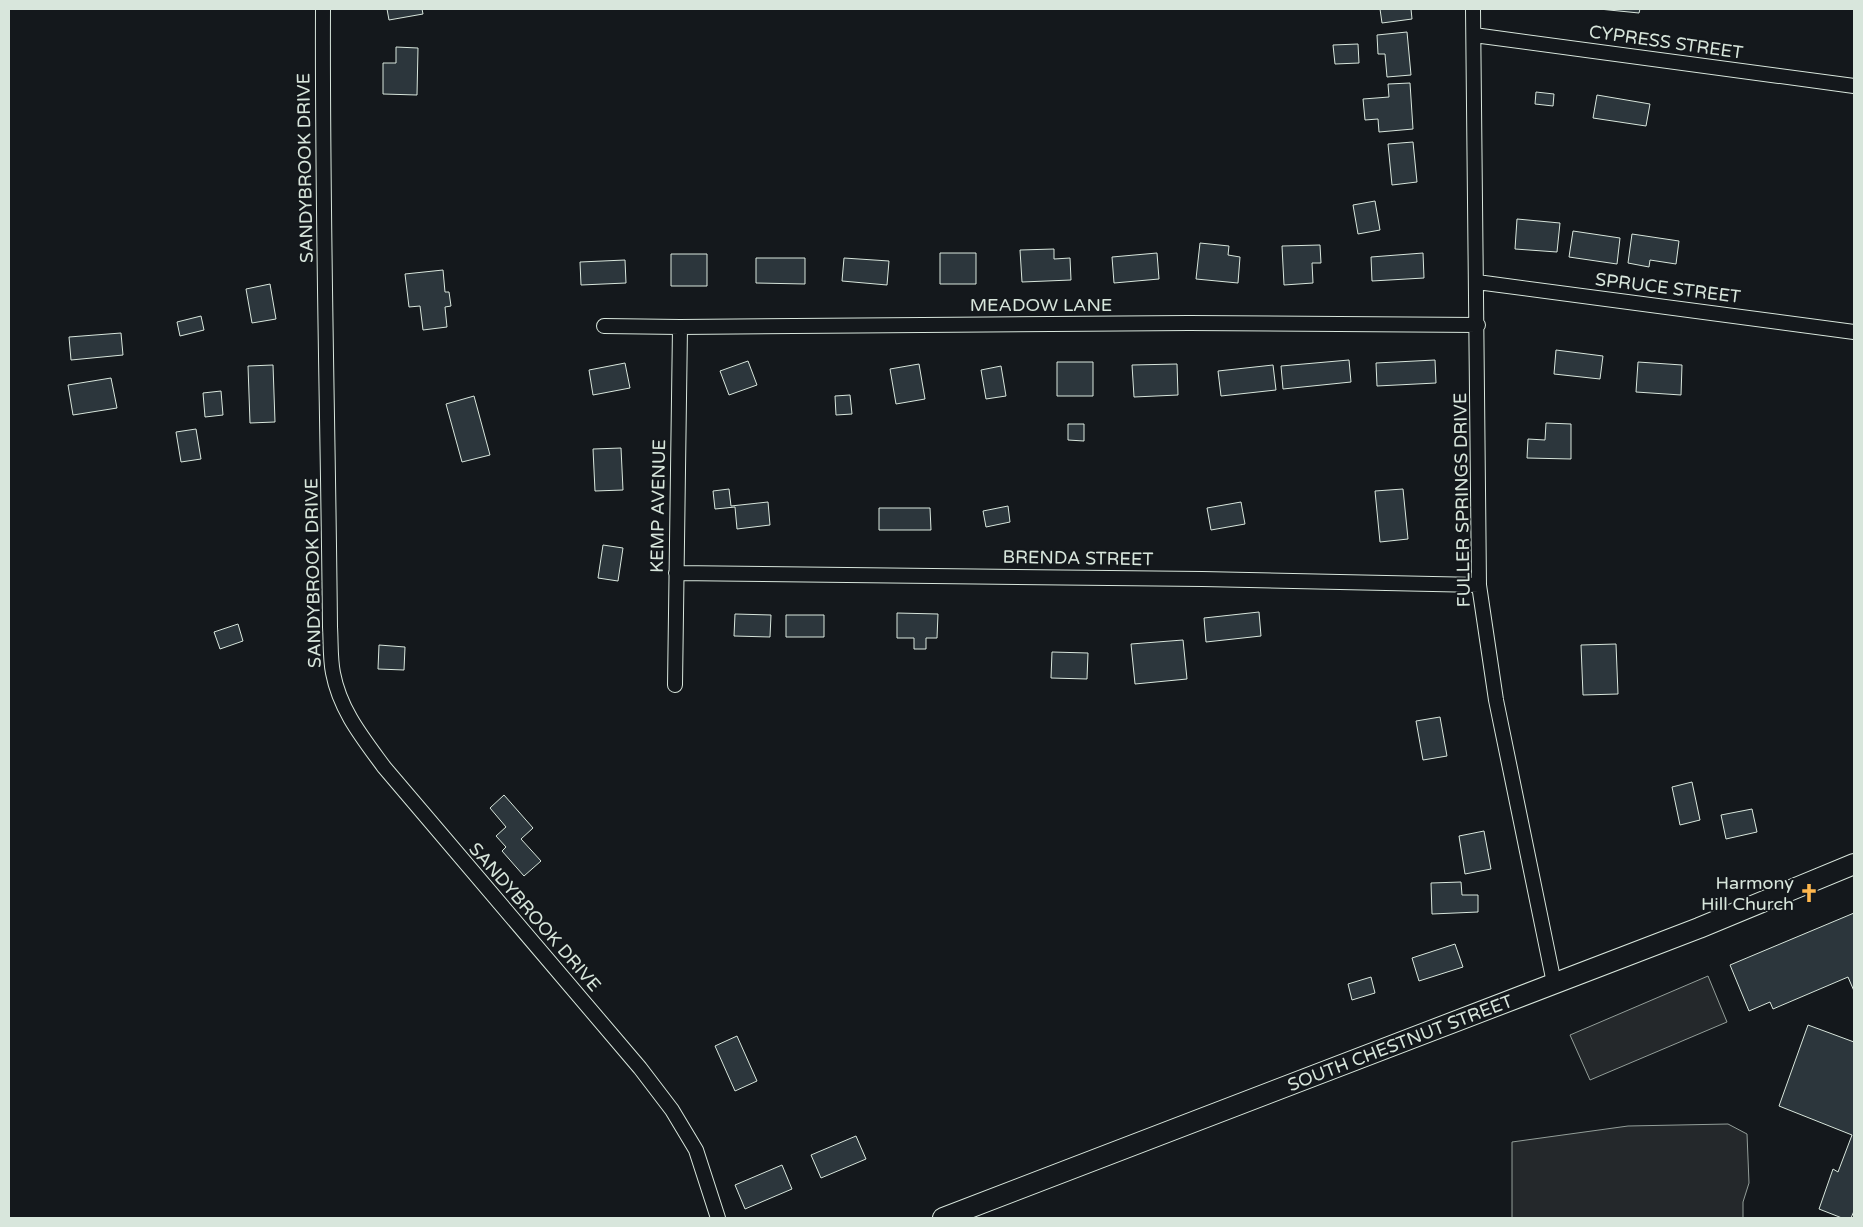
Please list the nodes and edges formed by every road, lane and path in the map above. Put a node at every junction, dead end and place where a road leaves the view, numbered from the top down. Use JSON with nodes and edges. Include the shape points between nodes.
{"nodes":[{"id":1,"x":323,"y":9,"type":"edge"},
{"id":2,"x":1473,"y":9,"type":"edge"},
{"id":3,"x":1474,"y":35,"type":"junction"},
{"id":4,"x":1854,"y":86,"type":"edge"},
{"id":5,"x":1477,"y":282,"type":"junction"},
{"id":6,"x":1478,"y":325,"type":"junction"},
{"id":7,"x":604,"y":326,"type":"dead end"},
{"id":8,"x":680,"y":327,"type":"junction"},
{"id":9,"x":1854,"y":332,"type":"edge"},
{"id":10,"x":676,"y":573,"type":"junction"},
{"id":11,"x":1479,"y":585,"type":"junction"},
{"id":12,"x":675,"y":685,"type":"dead end"},
{"id":13,"x":1854,"y":864,"type":"edge"},
{"id":14,"x":1554,"y":983,"type":"junction"},
{"id":15,"x":718,"y":1218,"type":"edge"},
{"id":16,"x":944,"y":1218,"type":"edge"}],
"edges":[{"from":1,"to":15,"type":"street","name":"SANDYBROOK DRIVE","via":[[322,176],[330,627],[333,672],[339,696],[350,720],[384,766],[672,1110],[696,1150]]},
{"from":2,"to":3,"type":"street","name":"FULLER SPRINGS DRIVE"},
{"from":3,"to":4,"type":"street","name":"CYPRESS STREET"},
{"from":3,"to":5,"type":"street","name":"FULLER SPRINGS DRIVE"},
{"from":5,"to":6,"type":"street","name":"FULLER SPRINGS DRIVE"},
{"from":5,"to":9,"type":"street","name":"SPRUCE STREET"},
{"from":6,"to":8,"type":"street","name":"MEADOW LANE","via":[[1189,323]]},
{"from":6,"to":11,"type":"street","name":"FULLER SPRINGS DRIVE"},
{"from":7,"to":8,"type":"street","name":"MEADOW LANE"},
{"from":8,"to":10,"type":"street","name":"KEMP AVENUE"},
{"from":10,"to":11,"type":"street","name":"BRENDA STREET","via":[[1202,578]]},
{"from":10,"to":12,"type":"street","name":"KEMP AVENUE"},
{"from":11,"to":14,"type":"street","name":"FULLER SPRINGS DRIVE","via":[[1496,700]]},
{"from":13,"to":14,"type":"main road","name":"SOUTH CHESTNUT STREET"},
{"from":14,"to":16,"type":"main road","name":"SOUTH CHESTNUT STREET"}]}
